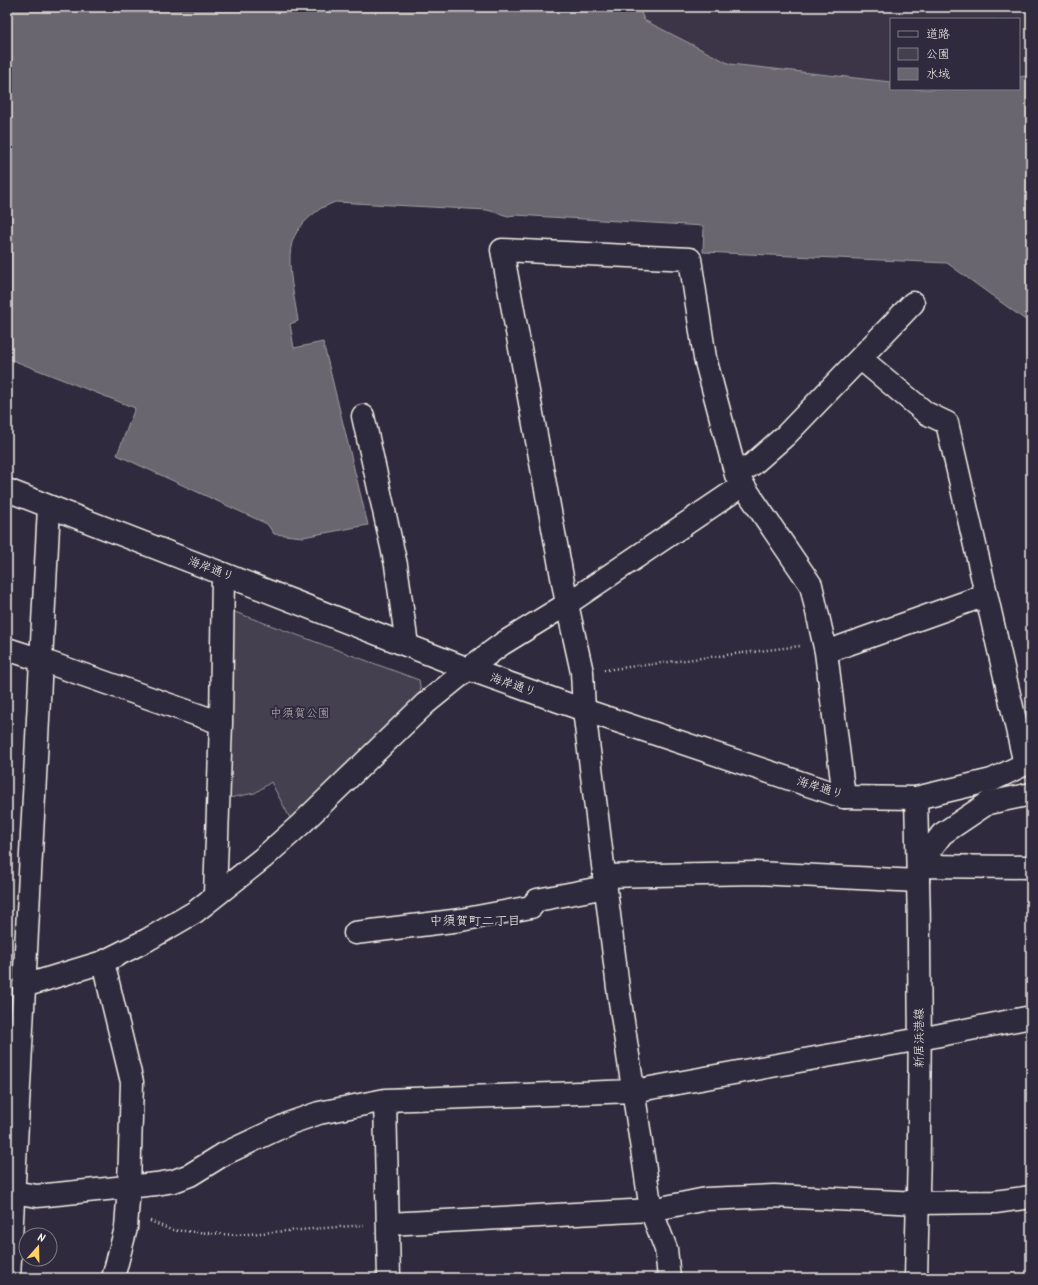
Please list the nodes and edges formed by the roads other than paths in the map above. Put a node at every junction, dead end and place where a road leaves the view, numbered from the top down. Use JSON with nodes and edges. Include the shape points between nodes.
{"nodes":[{"id":1,"x":913,"y":303,"type":"dead end"},
{"id":2,"x":860,"y":358,"type":"junction"},
{"id":3,"x":363,"y":416,"type":"dead end"},
{"id":4,"x":740,"y":480,"type":"junction"},
{"id":5,"x":7,"y":490,"type":"edge"},
{"id":6,"x":49,"y":507,"type":"junction"},
{"id":7,"x":223,"y":574,"type":"junction"},
{"id":8,"x":986,"y":595,"type":"junction"},
{"id":9,"x":567,"y":604,"type":"junction"},
{"id":10,"x":407,"y":645,"type":"junction"},
{"id":11,"x":825,"y":648,"type":"junction"},
{"id":12,"x":7,"y":649,"type":"edge"},
{"id":13,"x":41,"y":660,"type":"junction"},
{"id":14,"x":468,"y":669,"type":"junction"},
{"id":15,"x":584,"y":710,"type":"junction"},
{"id":16,"x":221,"y":724,"type":"junction"},
{"id":17,"x":1028,"y":763,"type":"edge"},
{"id":18,"x":1031,"y":794,"type":"edge"},
{"id":19,"x":844,"y":797,"type":"junction"},
{"id":20,"x":916,"y":798,"type":"junction"},
{"id":21,"x":1031,"y":867,"type":"edge"},
{"id":22,"x":918,"y":873,"type":"junction"},
{"id":23,"x":605,"y":882,"type":"junction"},
{"id":24,"x":215,"y":895,"type":"junction"},
{"id":25,"x":356,"y":934,"type":"dead end"},
{"id":26,"x":103,"y":962,"type":"junction"},
{"id":27,"x":15,"y":988,"type":"edge"},
{"id":28,"x":1031,"y":1017,"type":"edge"},
{"id":29,"x":920,"y":1039,"type":"junction"},
{"id":30,"x":634,"y":1091,"type":"junction"},
{"id":31,"x":385,"y":1100,"type":"junction"},
{"id":32,"x":129,"y":1186,"type":"junction"},
{"id":33,"x":10,"y":1192,"type":"edge"},
{"id":34,"x":1031,"y":1197,"type":"edge"},
{"id":35,"x":918,"y":1203,"type":"junction"},
{"id":36,"x":651,"y":1210,"type":"junction"},
{"id":37,"x":388,"y":1224,"type":"junction"},
{"id":38,"x":9,"y":1278,"type":"edge"},
{"id":39,"x":113,"y":1278,"type":"edge"},
{"id":40,"x":389,"y":1278,"type":"edge"},
{"id":41,"x":669,"y":1278,"type":"edge"},
{"id":42,"x":916,"y":1278,"type":"edge"}],
"edges":[{"from":1,"to":2,"type":"street"},
{"from":2,"to":4,"type":"street"},
{"from":2,"to":8,"type":"street","via":[[926,413],[947,423]]},
{"from":3,"to":10,"type":"street","via":[[396,565]]},
{"from":4,"to":9,"type":"street"},
{"from":4,"to":9,"type":"street","via":[[705,358],[690,259],[502,250]]},
{"from":4,"to":11,"type":"street","via":[[811,586]]},
{"from":5,"to":6,"type":"street","name":"海岸通り"},
{"from":6,"to":7,"type":"street","name":"海岸通り"},
{"from":6,"to":13,"type":"street"},
{"from":7,"to":10,"type":"street","name":"海岸通り"},
{"from":7,"to":16,"type":"street"},
{"from":8,"to":11,"type":"street"},
{"from":8,"to":17,"type":"street"},
{"from":9,"to":14,"type":"street","via":[[502,644]]},
{"from":9,"to":15,"type":"street","via":[[582,672]]},
{"from":10,"to":14,"type":"street","name":"海岸通り"},
{"from":11,"to":19,"type":"street"},
{"from":12,"to":13,"type":"street"},
{"from":13,"to":16,"type":"street"},
{"from":13,"to":27,"type":"street"},
{"from":14,"to":15,"type":"street","name":"海岸通り"},
{"from":14,"to":24,"type":"street","via":[[425,704],[263,858]]},
{"from":15,"to":19,"type":"street","name":"海岸通り"},
{"from":15,"to":23,"type":"street"},
{"from":16,"to":24,"type":"street"},
{"from":17,"to":20,"type":"street","name":"海岸通り","via":[[992,780]]},
{"from":18,"to":22,"type":"street","via":[[988,803],[942,834]]},
{"from":19,"to":20,"type":"street","name":"海岸通り"},
{"from":20,"to":22,"type":"street","name":"新居浜港線"},
{"from":21,"to":22,"type":"street"},
{"from":22,"to":23,"type":"street","via":[[754,873]]},
{"from":22,"to":29,"type":"street","name":"新居浜港線"},
{"from":23,"to":25,"type":"street","via":[[537,900],[531,907],[461,920]]},
{"from":23,"to":30,"type":"street"},
{"from":24,"to":26,"type":"street","via":[[195,912]]},
{"from":26,"to":27,"type":"street"},
{"from":26,"to":32,"type":"street","via":[[132,1082]]},
{"from":27,"to":33,"type":"street"},
{"from":28,"to":29,"type":"street"},
{"from":29,"to":30,"type":"street"},
{"from":29,"to":35,"type":"street","name":"新居浜港線"},
{"from":30,"to":31,"type":"street"},
{"from":30,"to":36,"type":"street"},
{"from":31,"to":32,"type":"street","via":[[319,1113],[290,1123],[174,1181]]},
{"from":31,"to":37,"type":"street"},
{"from":32,"to":33,"type":"street","via":[[38,1196]]},
{"from":32,"to":39,"type":"street","via":[[126,1228]]},
{"from":33,"to":38,"type":"street"},
{"from":34,"to":35,"type":"street","via":[[995,1202]]},
{"from":35,"to":36,"type":"street","via":[[774,1196],[706,1199]]},
{"from":35,"to":42,"type":"street","name":"新居浜港線"},
{"from":36,"to":37,"type":"street"},
{"from":36,"to":41,"type":"street","via":[[666,1249]]},
{"from":37,"to":40,"type":"street"}]}
